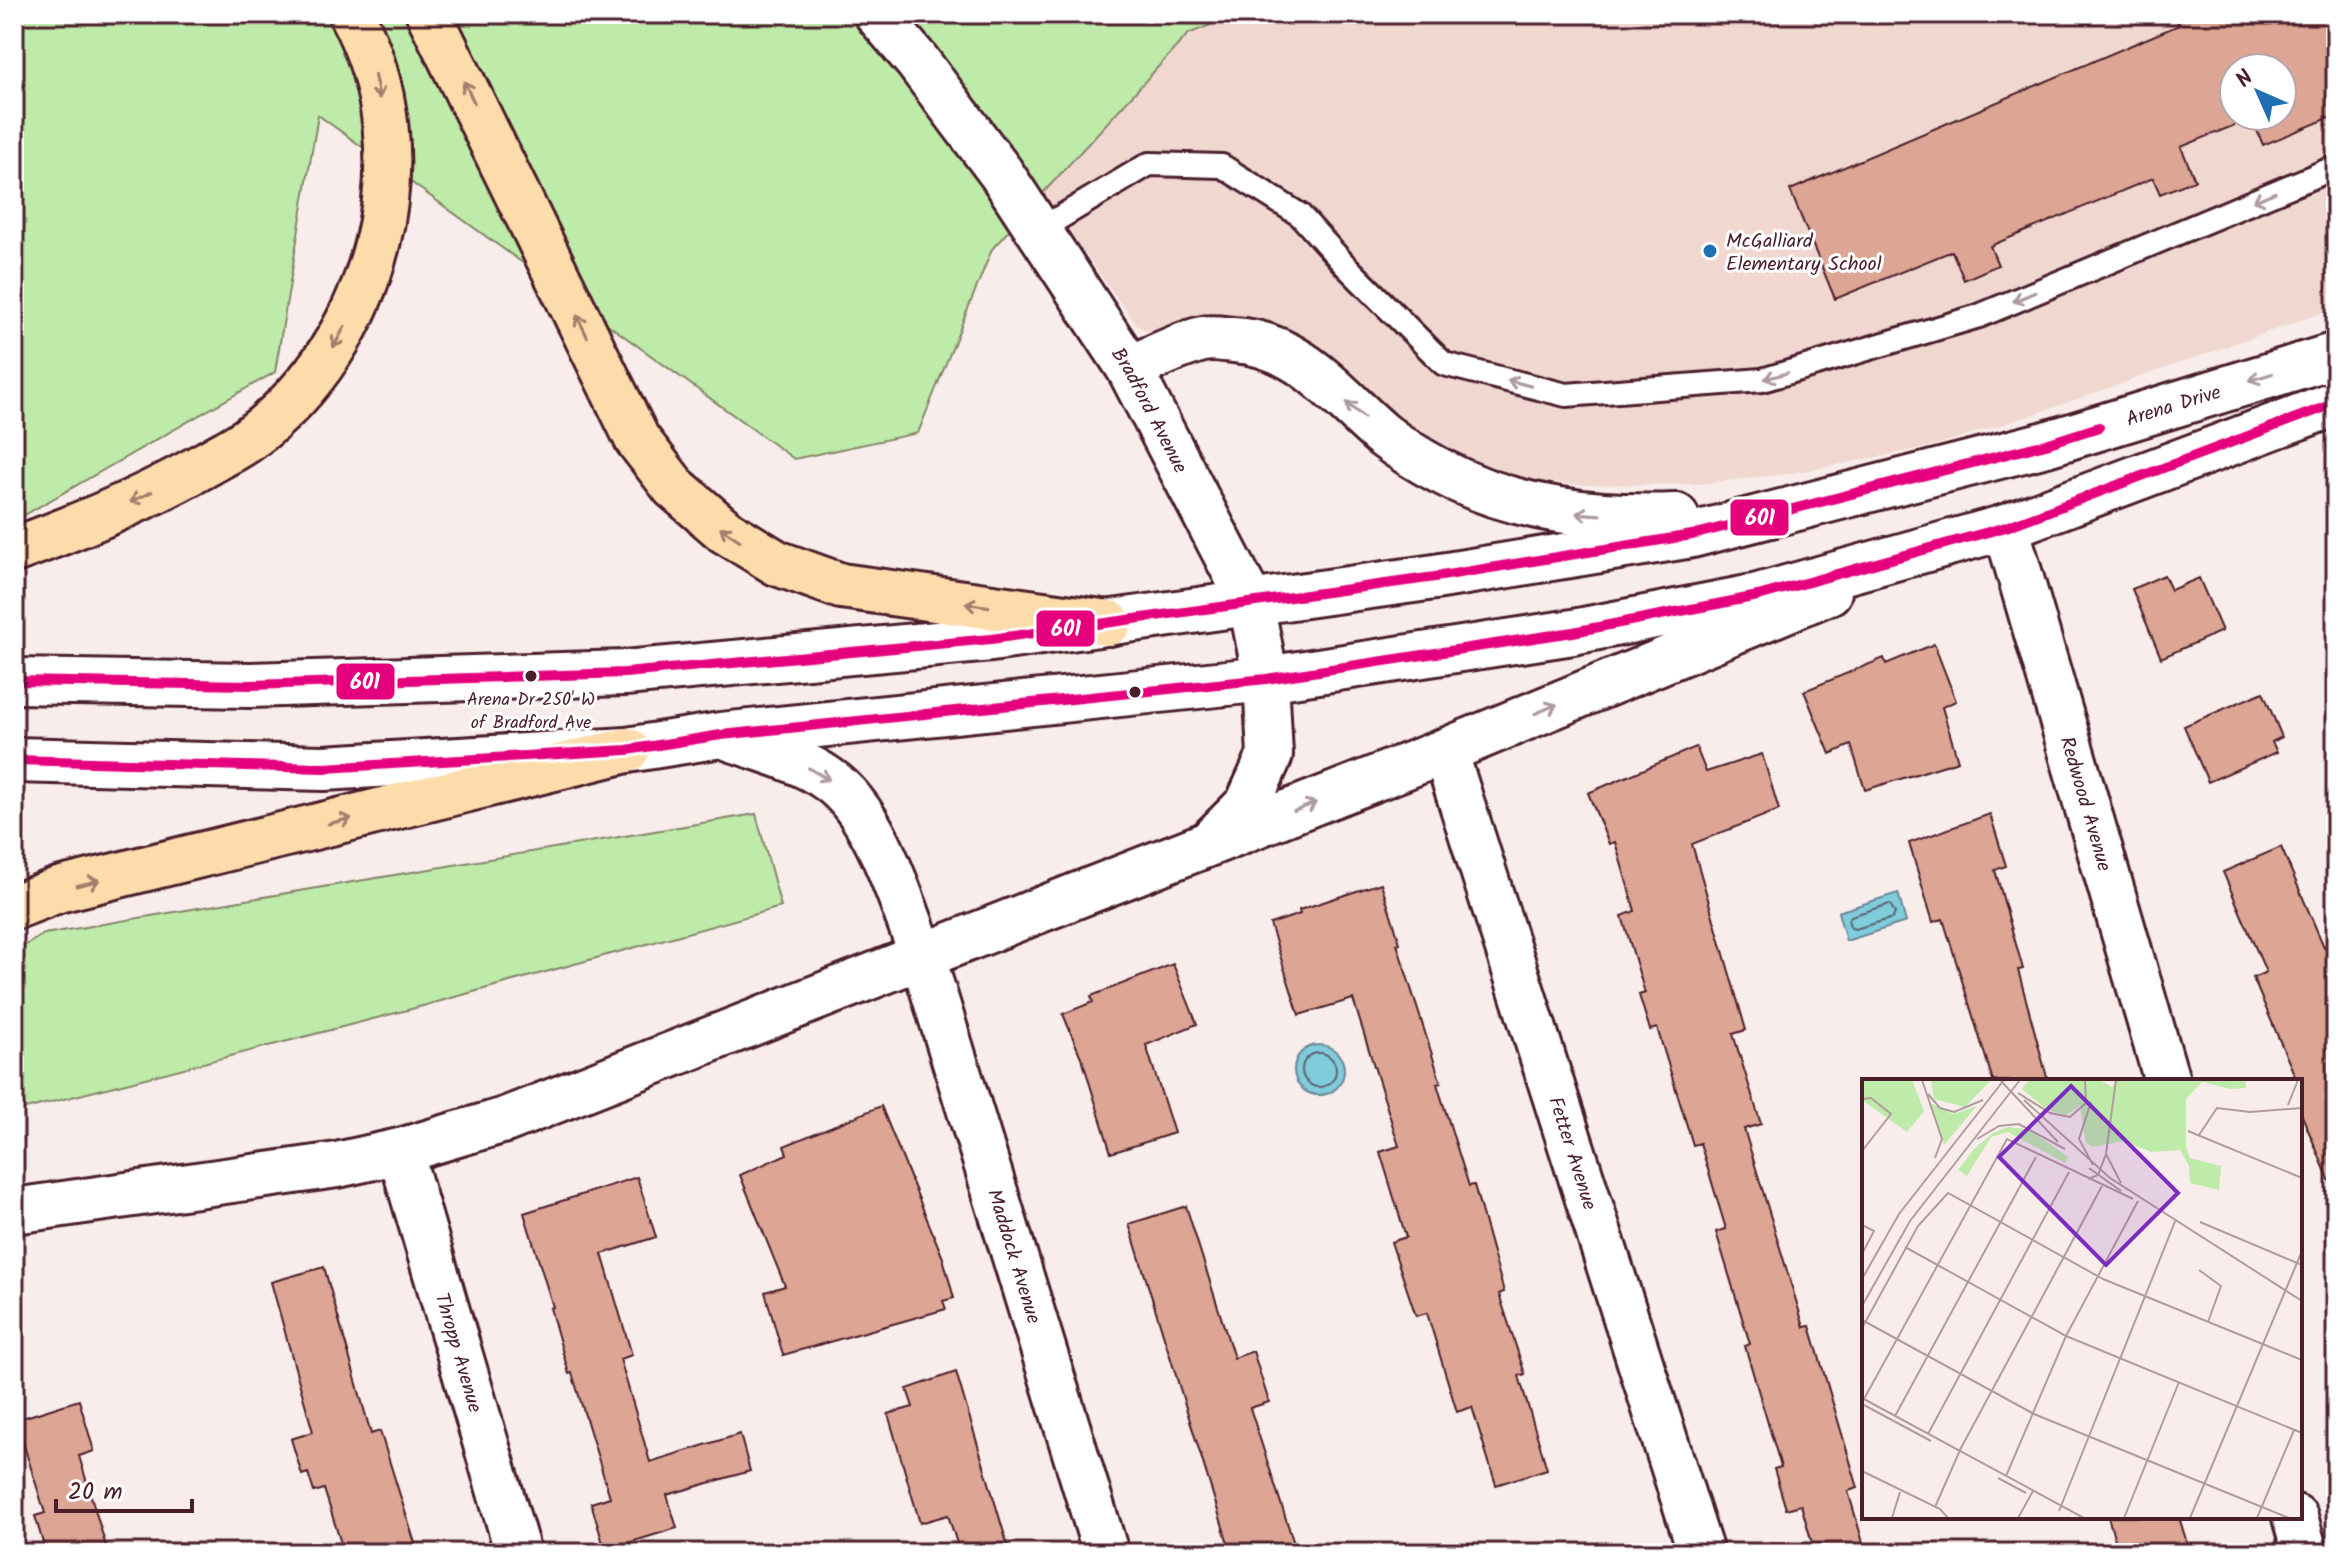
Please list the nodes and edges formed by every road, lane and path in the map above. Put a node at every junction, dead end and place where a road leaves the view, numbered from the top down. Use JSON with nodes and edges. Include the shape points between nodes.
{"nodes":[{"id":1,"x":351,"y":14,"type":"edge"},
{"id":2,"x":429,"y":14,"type":"edge"},
{"id":3,"x":877,"y":14,"type":"edge"},
{"id":4,"x":2336,"y":167,"type":"edge"},
{"id":5,"x":1039,"y":230,"type":"junction"},
{"id":6,"x":2336,"y":355,"type":"edge"},
{"id":7,"x":1129,"y":368,"type":"junction"},
{"id":8,"x":2336,"y":403,"type":"edge"},
{"id":9,"x":1778,"y":513,"type":"junction"},
{"id":10,"x":2006,"y":527,"type":"junction"},
{"id":11,"x":14,"y":550,"type":"edge"},
{"id":12,"x":1925,"y":552,"type":"junction"},
{"id":13,"x":1251,"y":603,"type":"junction"},
{"id":14,"x":1109,"y":623,"type":"junction"},
{"id":15,"x":1266,"y":679,"type":"junction"},
{"id":16,"x":14,"y":681,"type":"edge"},
{"id":17,"x":721,"y":735,"type":"junction"},
{"id":18,"x":627,"y":750,"type":"junction"},
{"id":19,"x":1445,"y":751,"type":"junction"},
{"id":20,"x":14,"y":760,"type":"edge"},
{"id":21,"x":1207,"y":845,"type":"junction"},
{"id":22,"x":14,"y":907,"type":"edge"},
{"id":23,"x":923,"y":958,"type":"junction"},
{"id":24,"x":2166,"y":1079,"type":"edge"},
{"id":25,"x":400,"y":1151,"type":"junction"},
{"id":26,"x":14,"y":1211,"type":"edge"},
{"id":27,"x":2296,"y":1519,"type":"edge"},
{"id":28,"x":518,"y":1553,"type":"edge"},
{"id":29,"x":1106,"y":1553,"type":"edge"},
{"id":30,"x":1701,"y":1553,"type":"edge"},
{"id":31,"x":2305,"y":1553,"type":"edge"}],
"edges":[{"from":1,"to":11,"type":"highway","one_way":true,"via":[[373,67],[385,124],[387,189],[379,242],[361,298],[330,354],[293,400],[249,439],[80,527]]},
{"from":14,"to":2,"type":"highway","one_way":true,"via":[[841,586],[777,563],[725,531],[674,487],[637,439]]},
{"from":3,"to":5,"type":"main road","name":"Bradford Avenue"},
{"from":4,"to":5,"type":"lane","one_way":true,"via":[[1950,325],[1762,380],[1566,395],[1444,364],[1300,215],[1222,166],[1149,164]]},
{"from":5,"to":7,"type":"main road","name":"Bradford Avenue"},
{"from":6,"to":9,"type":"main road","name":"Arena Drive","one_way":true,"via":[[2046,444]]},
{"from":9,"to":7,"type":"main road","one_way":true,"via":[[1635,517],[1566,513],[1505,498],[1440,471],[1386,437],[1282,350],[1242,340],[1205,338]]},
{"from":7,"to":13,"type":"main road","name":"Bradford Avenue"},
{"from":8,"to":10,"type":"main road"},
{"from":9,"to":13,"type":"main road","name":"Arena Drive","via":[[1692,535]]},
{"from":10,"to":12,"type":"main road"},
{"from":10,"to":24,"type":"main road","name":"Redwood Avenue"},
{"from":12,"to":15,"type":"main road","via":[[1758,596],[1573,632]]},
{"from":19,"to":12,"type":"main road","one_way":true},
{"from":13,"to":14,"type":"main road","name":"Arena Drive"},
{"from":13,"to":15,"type":"main road","name":"Bradford Avenue"},
{"from":14,"to":16,"type":"main road","name":"Arena Drive","via":[[625,673],[250,685]]},
{"from":15,"to":17,"type":"main road"},
{"from":15,"to":21,"type":"main road","name":"Bradford Avenue","via":[[1270,755],[1248,804]]},
{"from":17,"to":18,"type":"main road"},
{"from":17,"to":23,"type":"main road","name":"Maddock Avenue","one_way":true,"via":[[804,765],[830,780],[855,805],[875,837]]},
{"from":18,"to":20,"type":"main road","via":[[324,768]]},
{"from":22,"to":18,"type":"highway","one_way":true,"via":[[58,890]]},
{"from":21,"to":19,"type":"main road","one_way":true},
{"from":19,"to":30,"type":"main road","name":"Fetter Avenue"},
{"from":21,"to":23,"type":"main road"},
{"from":23,"to":25,"type":"main road","via":[[505,1120]]},
{"from":23,"to":29,"type":"main road","name":"Maddock Avenue"},
{"from":25,"to":26,"type":"main road","via":[[337,1165]]},
{"from":25,"to":28,"type":"main road","name":"Thropp Avenue"},
{"from":27,"to":31,"type":"main road"}]}
